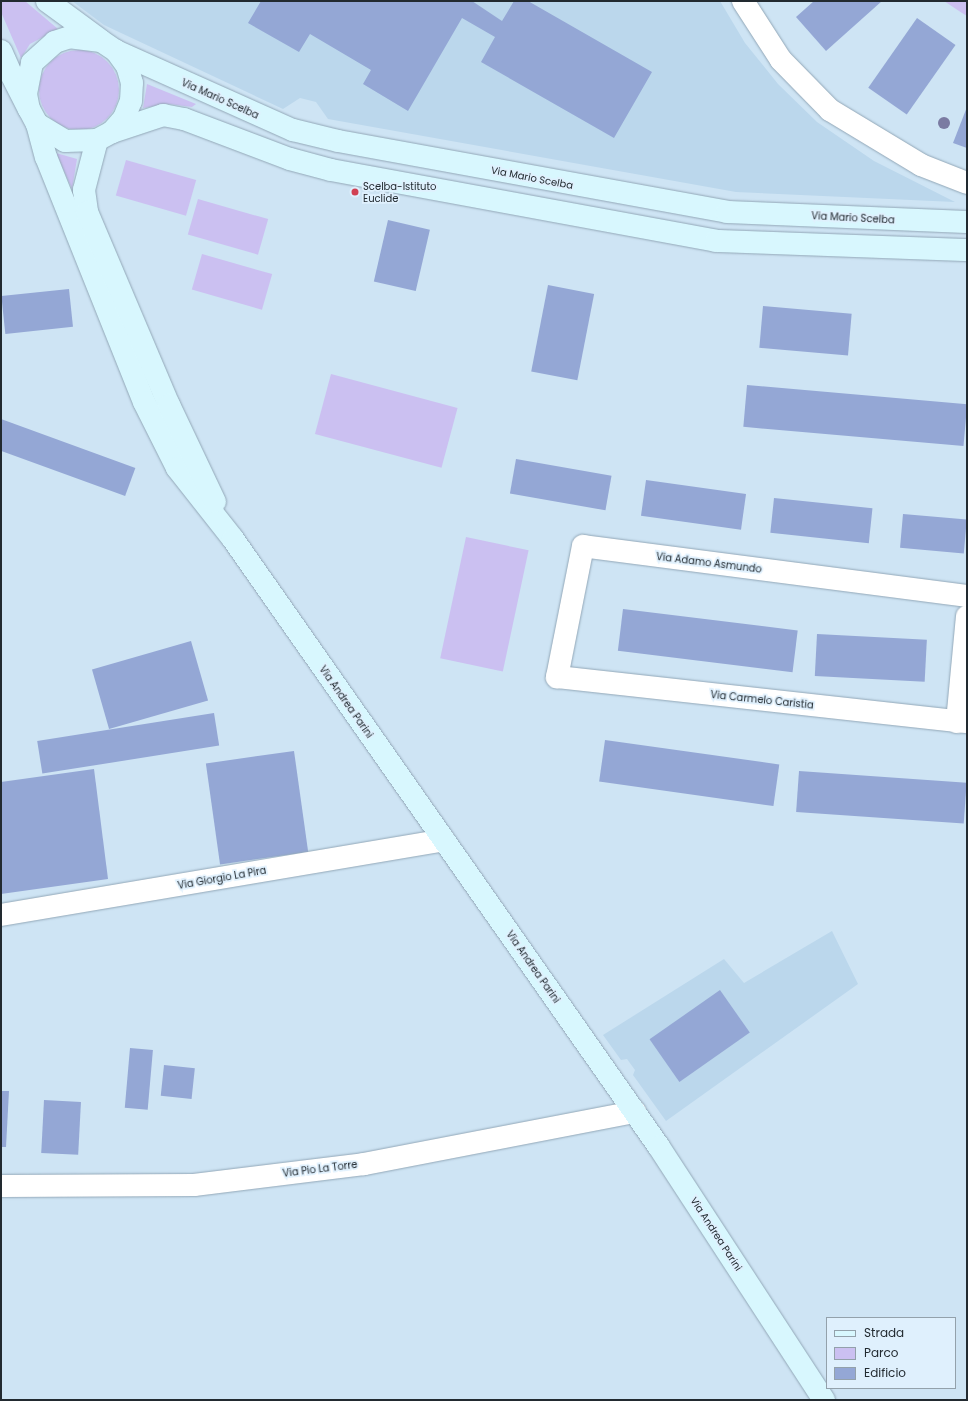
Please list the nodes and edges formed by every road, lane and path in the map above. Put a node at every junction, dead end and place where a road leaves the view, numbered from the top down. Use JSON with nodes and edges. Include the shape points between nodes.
{"nodes":[{"id":1,"x":47,"y":1,"type":"edge"},
{"id":2,"x":743,"y":1,"type":"edge"},
{"id":3,"x":109,"y":46,"type":"junction"},
{"id":4,"x":1,"y":51,"type":"edge"},
{"id":5,"x":33,"y":117,"type":"junction"},
{"id":6,"x":105,"y":136,"type":"junction"},
{"id":7,"x":967,"y":183,"type":"edge"},
{"id":8,"x":967,"y":222,"type":"edge"},
{"id":9,"x":967,"y":250,"type":"edge"},
{"id":10,"x":233,"y":539,"type":"junction"},
{"id":11,"x":967,"y":596,"type":"edge"},
{"id":12,"x":967,"y":616,"type":"edge"},
{"id":13,"x":557,"y":677,"type":"joint"},
{"id":14,"x":962,"y":722,"type":"edge"},
{"id":15,"x":444,"y":840,"type":"junction"},
{"id":16,"x":1,"y":915,"type":"edge"},
{"id":17,"x":635,"y":1112,"type":"junction"},
{"id":18,"x":1,"y":1186,"type":"edge"},
{"id":19,"x":824,"y":1400,"type":"edge"}],
"edges":[{"from":1,"to":3,"type":"main road"},
{"from":2,"to":7,"type":"street","via":[[781,60],[830,110],[921,165]]},
{"from":3,"to":5,"type":"main road","via":[[70,37],[42,51],[27,78]]},
{"from":3,"to":6,"type":"main road","via":[[130,78],[131,102],[124,118]]},
{"from":3,"to":8,"type":"main road","name":"Via Mario Scelba","via":[[293,130],[338,141],[658,202],[726,212]]},
{"from":4,"to":5,"type":"main road"},
{"from":5,"to":6,"type":"main road","via":[[65,142]]},
{"from":5,"to":10,"type":"main road","via":[[46,157],[144,402],[177,468]]},
{"from":6,"to":9,"type":"main road","via":[[163,115],[184,119],[290,159],[331,170],[716,241]]},
{"from":6,"to":10,"type":"main road","via":[[84,190],[87,212],[169,405]]},
{"from":10,"to":15,"type":"main road","name":"Via Andrea Parini"},
{"from":11,"to":13,"type":"street","name":"Via Adamo Asmundo","via":[[583,546]]},
{"from":12,"to":14,"type":"street"},
{"from":13,"to":14,"type":"street","name":"Via Carmelo Caristia"},
{"from":15,"to":16,"type":"street","name":"Via Giorgio La Pira"},
{"from":15,"to":17,"type":"main road","name":"Via Andrea Parini"},
{"from":17,"to":18,"type":"street","name":"Via Pio La Torre","via":[[364,1164],[194,1185]]},
{"from":17,"to":19,"type":"main road","name":"Via Andrea Parini"}]}
